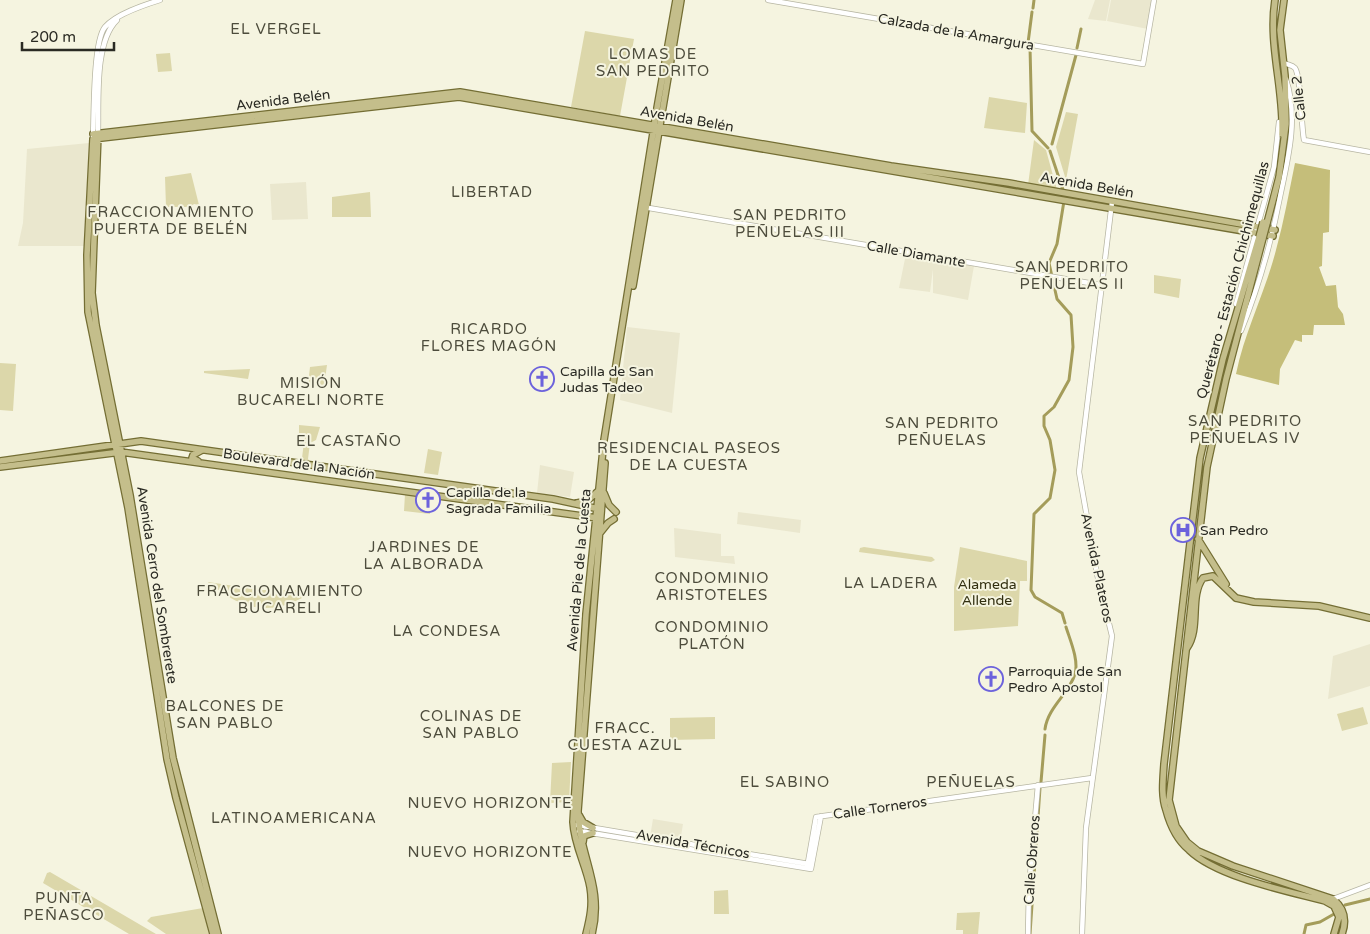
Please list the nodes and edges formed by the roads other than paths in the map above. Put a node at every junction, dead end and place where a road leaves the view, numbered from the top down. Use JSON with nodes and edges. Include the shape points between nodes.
{"nodes":[{"id":1,"x":160,"y":0,"type":"edge"},
{"id":2,"x":676,"y":0,"type":"edge"},
{"id":3,"x":681,"y":0,"type":"edge"},
{"id":4,"x":768,"y":0,"type":"edge"},
{"id":5,"x":1154,"y":0,"type":"edge"},
{"id":6,"x":1275,"y":0,"type":"edge"},
{"id":7,"x":1284,"y":0,"type":"edge"},
{"id":8,"x":1284,"y":64,"type":"junction"},
{"id":9,"x":1276,"y":66,"type":"junction"},
{"id":10,"x":1285,"y":76,"type":"junction"},
{"id":11,"x":657,"y":129,"type":"junction"},
{"id":12,"x":96,"y":136,"type":"junction"},
{"id":13,"x":1370,"y":152,"type":"edge"},
{"id":14,"x":1111,"y":206,"type":"junction"},
{"id":15,"x":644,"y":207,"type":"junction"},
{"id":16,"x":1265,"y":222,"type":"junction"},
{"id":17,"x":1274,"y":233,"type":"junction"},
{"id":18,"x":1258,"y":234,"type":"junction"},
{"id":19,"x":1101,"y":285,"type":"junction"},
{"id":20,"x":1236,"y":342,"type":"junction"},
{"id":21,"x":117,"y":444,"type":"junction"},
{"id":22,"x":204,"y":450,"type":"junction"},
{"id":23,"x":119,"y":452,"type":"junction"},
{"id":24,"x":0,"y":461,"type":"edge"},
{"id":25,"x":202,"y":463,"type":"junction"},
{"id":26,"x":0,"y":468,"type":"edge"},
{"id":27,"x":601,"y":491,"type":"junction"},
{"id":28,"x":570,"y":504,"type":"junction"},
{"id":29,"x":598,"y":509,"type":"junction"},
{"id":30,"x":549,"y":512,"type":"junction"},
{"id":31,"x":616,"y":512,"type":"dead end"},
{"id":32,"x":598,"y":518,"type":"junction"},
{"id":33,"x":614,"y":519,"type":"dead end"},
{"id":34,"x":599,"y":535,"type":"junction"},
{"id":35,"x":1198,"y":539,"type":"junction"},
{"id":36,"x":1236,"y":598,"type":"junction"},
{"id":37,"x":1370,"y":618,"type":"edge"},
{"id":38,"x":1178,"y":641,"type":"junction"},
{"id":39,"x":1185,"y":649,"type":"junction"},
{"id":40,"x":1092,"y":778,"type":"junction"},
{"id":41,"x":1038,"y":785,"type":"junction"},
{"id":42,"x":578,"y":811,"type":"junction"},
{"id":43,"x":185,"y":819,"type":"junction"},
{"id":44,"x":576,"y":828,"type":"junction"},
{"id":45,"x":593,"y":830,"type":"junction"},
{"id":46,"x":582,"y":847,"type":"junction"},
{"id":47,"x":809,"y":866,"type":"joint"},
{"id":48,"x":1370,"y":885,"type":"edge"},
{"id":49,"x":1333,"y":899,"type":"junction"},
{"id":50,"x":214,"y":934,"type":"edge"},
{"id":51,"x":218,"y":934,"type":"edge"},
{"id":52,"x":586,"y":934,"type":"edge"},
{"id":53,"x":592,"y":934,"type":"edge"},
{"id":54,"x":1028,"y":934,"type":"edge"},
{"id":55,"x":1082,"y":934,"type":"edge"},
{"id":56,"x":1334,"y":934,"type":"edge"},
{"id":57,"x":1342,"y":934,"type":"edge"}],
"edges":[{"from":1,"to":12,"type":"street","via":[[120,17],[104,41]]},
{"from":2,"to":11,"type":"main road","name":"Avenida Pie de la Cuesta"},
{"from":3,"to":11,"type":"main road","name":"Avenida Pie de la Cuesta"},
{"from":4,"to":5,"type":"street","name":"Calzada de la Amargura","via":[[1143,64]]},
{"from":6,"to":9,"type":"main road","name":"Querétaro - Estación Chichimequillas"},
{"from":7,"to":8,"type":"main road","name":"Querétaro - Estación Chichimequillas","via":[[1280,30]]},
{"from":8,"to":10,"type":"main road","name":"Querétaro - Estación Chichimequillas"},
{"from":8,"to":13,"type":"street","name":"Calle 2","via":[[1296,70],[1300,85],[1304,140]]},
{"from":9,"to":16,"type":"main road","name":"Querétaro - Estación Chichimequillas","via":[[1282,108],[1281,140]]},
{"from":9,"to":18,"type":"street","via":[[1280,104],[1278,145]]},
{"from":10,"to":16,"type":"main road","name":"Querétaro - Estación Chichimequillas","via":[[1284,150]]},
{"from":10,"to":17,"type":"street","via":[[1292,102],[1292,128]]},
{"from":11,"to":12,"type":"main road","name":"Avenida Belén","via":[[454,97]]},
{"from":11,"to":14,"type":"main road","name":"Avenida Belén","via":[[1008,183]]},
{"from":11,"to":15,"type":"main road","name":"Avenida Pie de la Cuesta"},
{"from":12,"to":21,"type":"main road","name":"Avenida Cerro del Sombrerete","via":[[86,296]]},
{"from":14,"to":18,"type":"main road","name":"Avenida Belén"},
{"from":14,"to":19,"type":"street","name":"Avenida Plateros"},
{"from":15,"to":19,"type":"street","name":"Calle Diamante"},
{"from":15,"to":27,"type":"main road","name":"Avenida Pie de la Cuesta"},
{"from":16,"to":18,"type":"main road","name":"Querétaro - Estación Chichimequillas","bridge":true},
{"from":17,"to":18,"type":"main road","name":"Avenida Belén"},
{"from":17,"to":20,"type":"street","via":[[1261,278]]},
{"from":18,"to":20,"type":"main road","name":"Querétaro - Estación Chichimequillas"},
{"from":18,"to":38,"type":"main road","name":"Querétaro - Estación Chichimequillas","via":[[1200,458]]},
{"from":19,"to":40,"type":"street","name":"Avenida Plateros","via":[[1079,472],[1112,636]]},
{"from":20,"to":35,"type":"main road","name":"Querétaro - Estación Chichimequillas","via":[[1208,460]]},
{"from":21,"to":22,"type":"main road","name":"Boulevard de la Nación","via":[[141,441]]},
{"from":21,"to":23,"type":"main road","name":"Avenida Cerro del Sombrerete"},
{"from":21,"to":24,"type":"main road","name":"Boulevard de la Nación"},
{"from":22,"to":25,"type":"main road","via":[[194,452],[192,456]]},
{"from":22,"to":28,"type":"main road","name":"Boulevard de la Nación"},
{"from":23,"to":25,"type":"main road","name":"Boulevard de la Nación"},
{"from":23,"to":26,"type":"main road","name":"Boulevard de la Nación"},
{"from":23,"to":43,"type":"main road","name":"Avenida Cerro del Sombrerete","via":[[167,759]]},
{"from":25,"to":30,"type":"main road","name":"Boulevard de la Nación"},
{"from":27,"to":28,"type":"main road","via":[[587,501]]},
{"from":27,"to":29,"type":"main road","name":"Avenida Pie de la Cuesta"},
{"from":27,"to":31,"type":"main road"},
{"from":28,"to":29,"type":"main road","name":"Boulevard de la Nación"},
{"from":28,"to":30,"type":"main road","via":[[580,508],[580,512]]},
{"from":29,"to":32,"type":"main road","name":"Avenida Pie de la Cuesta"},
{"from":30,"to":32,"type":"main road","name":"Boulevard de la Nación"},
{"from":32,"to":34,"type":"main road","name":"Avenida Pie de la Cuesta"},
{"from":32,"to":44,"type":"main road","name":"Avenida Pie de la Cuesta","via":[[582,672]]},
{"from":33,"to":34,"type":"main road"},
{"from":34,"to":42,"type":"main road","name":"Avenida Pie de la Cuesta"},
{"from":35,"to":36,"type":"main road"},
{"from":35,"to":39,"type":"main road","name":"Querétaro - Estación Chichimequillas"},
{"from":36,"to":37,"type":"main road","via":[[1319,606]]},
{"from":36,"to":39,"type":"main road","via":[[1218,579],[1213,576],[1204,578],[1198,589],[1191,639]]},
{"from":38,"to":39,"type":"main road"},
{"from":38,"to":56,"type":"main road","name":"Querétaro - Estación Chichimequillas","via":[[1163,792],[1171,825],[1189,850],[1216,867],[1334,906],[1339,917]]},
{"from":39,"to":49,"type":"main road","name":"Querétaro - Estación Chichimequillas","via":[[1169,792],[1170,810],[1176,826],[1187,842],[1208,857]]},
{"from":40,"to":41,"type":"street","name":"Calle Torneros"},
{"from":40,"to":55,"type":"street","name":"Avenida Plateros","via":[[1085,840]]},
{"from":41,"to":47,"type":"street","name":"Calle Torneros","via":[[818,817]]},
{"from":41,"to":54,"type":"street","name":"Calle Obreros"},
{"from":42,"to":44,"type":"main road","name":"Avenida Pie de la Cuesta"},
{"from":42,"to":45,"type":"main road","via":[[583,822]]},
{"from":43,"to":50,"type":"main road","name":"Avenida Cerro del Sombrerete"},
{"from":43,"to":51,"type":"main road","name":"Avenida Cerro del Sombrerete"},
{"from":44,"to":45,"type":"street","name":"Avenida Técnicos"},
{"from":44,"to":46,"type":"main road","name":"Avenida Pie de la Cuesta"},
{"from":44,"to":52,"type":"main road","name":"Avenida Pie de la Cuesta","via":[[591,894],[591,916]]},
{"from":45,"to":46,"type":"main road","via":[[584,836]]},
{"from":45,"to":47,"type":"street","name":"Avenida Técnicos"},
{"from":46,"to":53,"type":"main road","name":"Avenida Pie de la Cuesta","via":[[596,902]]},
{"from":48,"to":49,"type":"street"},
{"from":49,"to":57,"type":"main road","via":[[1344,918]]}]}
